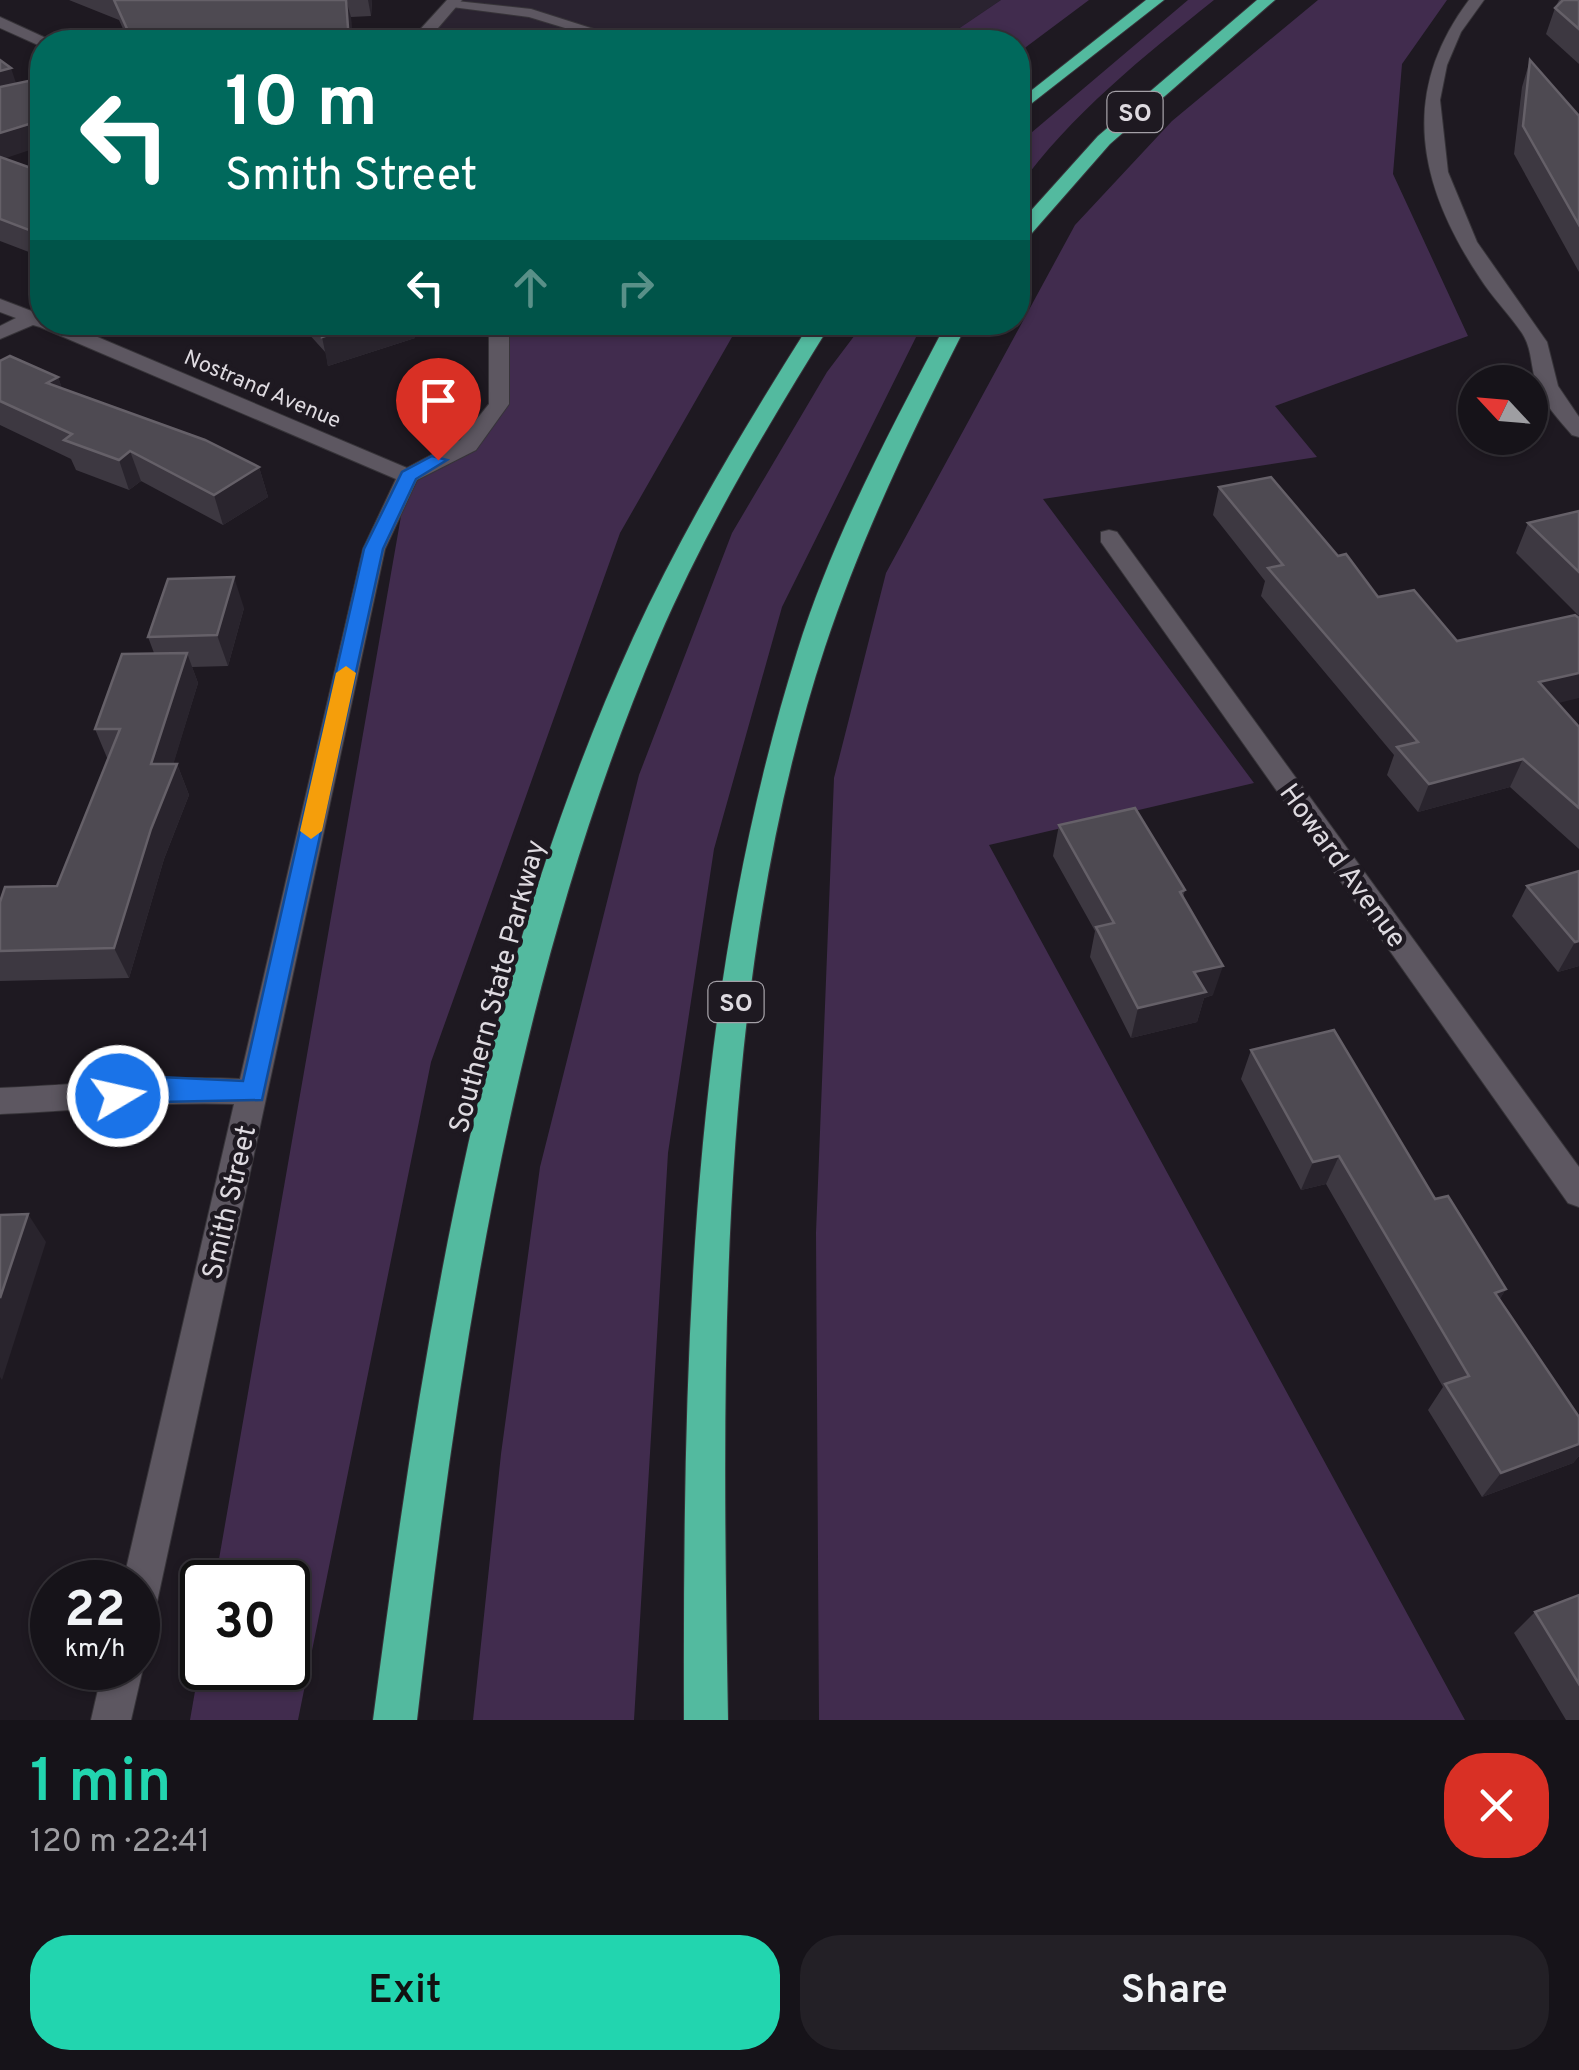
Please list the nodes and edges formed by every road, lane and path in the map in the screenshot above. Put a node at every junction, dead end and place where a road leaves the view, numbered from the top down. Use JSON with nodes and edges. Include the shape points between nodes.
{"nodes":[{"id":1,"x":1156,"y":0,"type":"edge"},
{"id":2,"x":1267,"y":0,"type":"edge"},
{"id":3,"x":1477,"y":0,"type":"edge"},
{"id":4,"x":453,"y":2,"type":"edge"},
{"id":5,"x":0,"y":22,"type":"edge"},
{"id":6,"x":427,"y":30,"type":"edge"},
{"id":7,"x":587,"y":30,"type":"edge"},
{"id":8,"x":30,"y":36,"type":"edge"},
{"id":9,"x":1030,"y":100,"type":"edge"},
{"id":10,"x":1030,"y":224,"type":"edge"},
{"id":11,"x":0,"y":304,"type":"edge"},
{"id":12,"x":30,"y":317,"type":"edge"},
{"id":13,"x":30,"y":324,"type":"edge"},
{"id":14,"x":0,"y":333,"type":"edge"},
{"id":15,"x":73,"y":335,"type":"edge"},
{"id":16,"x":499,"y":335,"type":"edge"},
{"id":17,"x":813,"y":335,"type":"edge"},
{"id":18,"x":951,"y":335,"type":"edge"},
{"id":19,"x":1579,"y":431,"type":"edge"},
{"id":20,"x":408,"y":476,"type":"junction"},
{"id":21,"x":1109,"y":537,"type":"dead end"},
{"id":22,"x":253,"y":1092,"type":"junction"},
{"id":23,"x":0,"y":1101,"type":"edge"},
{"id":24,"x":1579,"y":1193,"type":"edge"},
{"id":25,"x":147,"y":1560,"type":"edge"},
{"id":26,"x":118,"y":1690,"type":"edge"},
{"id":27,"x":111,"y":1720,"type":"edge"},
{"id":28,"x":396,"y":1720,"type":"edge"},
{"id":29,"x":706,"y":1720,"type":"edge"}],
"edges":[{"from":1,"to":9,"type":"highway"},
{"from":2,"to":10,"type":"highway","number":"SO","via":[[1104,140]]},
{"from":3,"to":19,"type":"street","via":[[1458,20],[1440,59],[1428,104],[1433,158],[1486,273],[1539,345],[1546,383]]},
{"from":4,"to":6,"type":"street"},
{"from":4,"to":7,"type":"street"},
{"from":5,"to":8,"type":"street"},
{"from":11,"to":12,"type":"street","name":"Nostrand Avenue"},
{"from":13,"to":14,"type":"street"},
{"from":15,"to":20,"type":"street","name":"Nostrand Avenue"},
{"from":16,"to":20,"type":"street","via":[[500,404],[468,444]]},
{"from":17,"to":28,"type":"highway","name":"Southern State Parkway","via":[[770,398],[661,604],[618,707],[544,928],[500,1095],[456,1308]]},
{"from":18,"to":29,"type":"highway","number":"SO","via":[[892,442],[830,588],[790,724],[748,926],[714,1210],[704,1454]]},
{"from":20,"to":22,"type":"street","name":"Smith Street","via":[[374,549]]},
{"from":21,"to":24,"type":"street","name":"Howard Avenue"},
{"from":22,"to":23,"type":"street","via":[[160,1088]]},
{"from":22,"to":25,"type":"street","name":"Smith Street"},
{"from":26,"to":27,"type":"street"}]}
